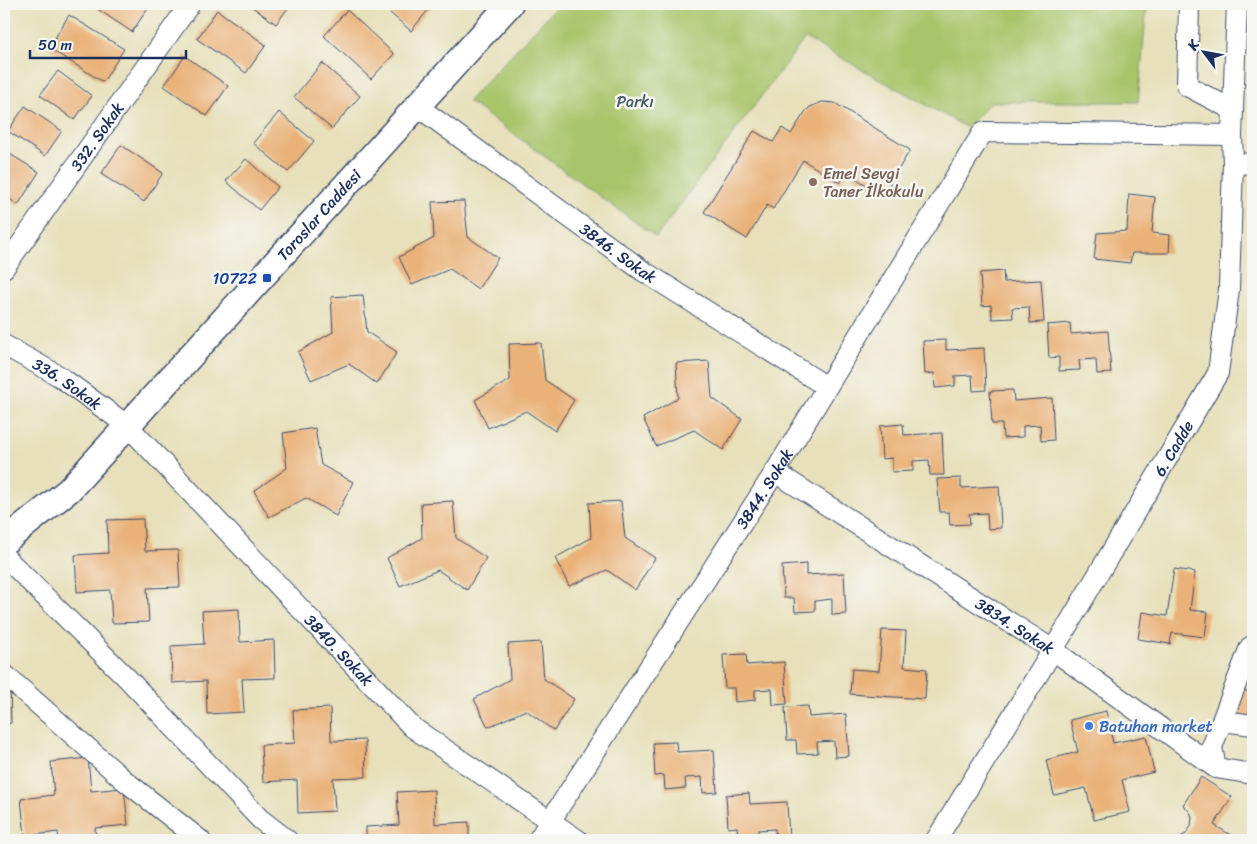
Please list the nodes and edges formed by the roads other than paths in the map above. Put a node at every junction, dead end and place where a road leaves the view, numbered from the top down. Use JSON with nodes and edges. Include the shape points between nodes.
{"nodes":[{"id":1,"x":190,"y":4,"type":"edge"},
{"id":2,"x":510,"y":4,"type":"edge"},
{"id":3,"x":1189,"y":4,"type":"edge"},
{"id":4,"x":1237,"y":4,"type":"edge"},
{"id":5,"x":417,"y":106,"type":"junction"},
{"id":6,"x":1233,"y":110,"type":"junction"},
{"id":7,"x":1232,"y":135,"type":"junction"},
{"id":8,"x":1233,"y":162,"type":"junction"},
{"id":9,"x":1253,"y":164,"type":"edge"},
{"id":10,"x":4,"y":268,"type":"edge"},
{"id":11,"x":4,"y":344,"type":"edge"},
{"id":12,"x":827,"y":387,"type":"junction"},
{"id":13,"x":128,"y":426,"type":"junction"},
{"id":14,"x":775,"y":472,"type":"junction"},
{"id":15,"x":4,"y":521,"type":"edge"},
{"id":16,"x":4,"y":542,"type":"edge"},
{"id":17,"x":4,"y":556,"type":"edge"},
{"id":18,"x":1250,"y":647,"type":"dead end"},
{"id":19,"x":1053,"y":650,"type":"junction"},
{"id":20,"x":4,"y":674,"type":"edge"},
{"id":21,"x":1223,"y":721,"type":"junction"},
{"id":22,"x":1253,"y":725,"type":"edge"},
{"id":23,"x":1216,"y":768,"type":"junction"},
{"id":24,"x":1253,"y":774,"type":"edge"},
{"id":25,"x":550,"y":822,"type":"junction"},
{"id":26,"x":200,"y":840,"type":"edge"},
{"id":27,"x":287,"y":840,"type":"edge"},
{"id":28,"x":538,"y":840,"type":"edge"},
{"id":29,"x":578,"y":840,"type":"edge"},
{"id":30,"x":936,"y":840,"type":"edge"}],
"edges":[{"from":1,"to":10,"type":"street","name":"332. Sokak"},
{"from":2,"to":5,"type":"main road","name":"Toroslar Caddesi"},
{"from":3,"to":6,"type":"street","via":[[1187,86]]},
{"from":4,"to":6,"type":"street","name":"6. Cadde"},
{"from":5,"to":12,"type":"street","name":"3846. Sokak","via":[[643,271]]},
{"from":5,"to":13,"type":"main road","name":"Toroslar Caddesi"},
{"from":6,"to":7,"type":"street","name":"6. Cadde"},
{"from":7,"to":8,"type":"street","name":"6. Cadde"},
{"from":7,"to":12,"type":"street","name":"3844. Sokak","via":[[983,132]]},
{"from":8,"to":9,"type":"street"},
{"from":8,"to":19,"type":"street","name":"6. Cadde","via":[[1229,289],[1218,373]]},
{"from":11,"to":13,"type":"street","name":"336. Sokak","via":[[59,376]]},
{"from":12,"to":14,"type":"street","name":"3844. Sokak"},
{"from":13,"to":15,"type":"main road","name":"Toroslar Caddesi"},
{"from":13,"to":16,"type":"main road","name":"Toroslar Caddesi","via":[[69,490]]},
{"from":13,"to":25,"type":"street","name":"3840. Sokak","via":[[412,728]]},
{"from":14,"to":19,"type":"street","name":"3834. Sokak"},
{"from":14,"to":25,"type":"street","name":"3844. Sokak"},
{"from":17,"to":27,"type":"street","via":[[128,679],[260,819]]},
{"from":18,"to":21,"type":"street"},
{"from":19,"to":23,"type":"street","name":"3834. Sokak"},
{"from":19,"to":30,"type":"street","name":"6. Cadde"},
{"from":20,"to":26,"type":"street","via":[[124,780]]},
{"from":21,"to":22,"type":"street"},
{"from":21,"to":23,"type":"street","via":[[1212,747]]},
{"from":23,"to":24,"type":"street","name":"3834. Sokak"},
{"from":25,"to":28,"type":"street","name":"3844. Sokak"},
{"from":25,"to":29,"type":"street","name":"3840. Sokak"}]}
